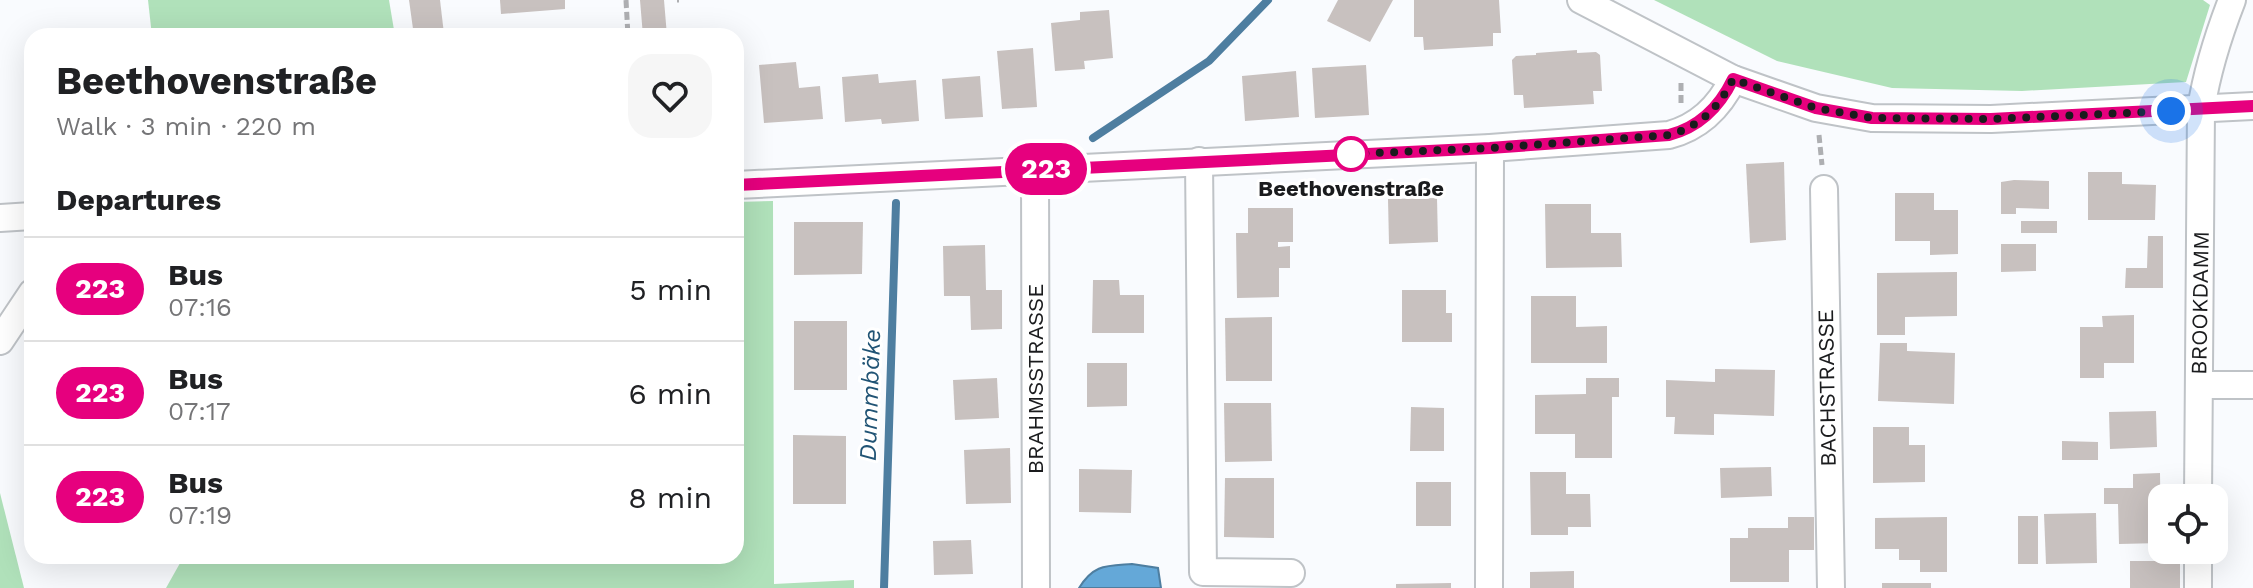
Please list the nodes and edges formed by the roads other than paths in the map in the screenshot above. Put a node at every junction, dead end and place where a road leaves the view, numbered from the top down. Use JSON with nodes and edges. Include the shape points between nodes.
{"nodes":[{"id":1,"x":1581,"y":0,"type":"edge"},
{"id":2,"x":2232,"y":0,"type":"edge"},
{"id":3,"x":1733,"y":79,"type":"junction"},
{"id":4,"x":2253,"y":106,"type":"edge"},
{"id":5,"x":2201,"y":109,"type":"junction"},
{"id":6,"x":1490,"y":148,"type":"junction"},
{"id":7,"x":1199,"y":161,"type":"junction"},
{"id":8,"x":1035,"y":170,"type":"junction"},
{"id":9,"x":744,"y":185,"type":"edge"},
{"id":10,"x":1824,"y":189,"type":"dead end"},
{"id":11,"x":24,"y":216,"type":"edge"},
{"id":12,"x":0,"y":218,"type":"edge"},
{"id":13,"x":24,"y":305,"type":"edge"},
{"id":14,"x":0,"y":341,"type":"edge"},
{"id":15,"x":2199,"y":385,"type":"junction"},
{"id":16,"x":2253,"y":385,"type":"edge"},
{"id":17,"x":2198,"y":484,"type":"edge"},
{"id":18,"x":2198,"y":564,"type":"edge"},
{"id":19,"x":1291,"y":573,"type":"dead end"},
{"id":20,"x":1036,"y":588,"type":"edge"},
{"id":21,"x":1489,"y":588,"type":"edge"},
{"id":22,"x":1831,"y":588,"type":"edge"},
{"id":23,"x":2198,"y":588,"type":"edge"}],
"edges":[{"from":1,"to":3,"type":"street"},
{"from":2,"to":5,"type":"street","name":"BROOKDAMM","via":[[2216,41]]},
{"from":3,"to":5,"type":"street","via":[[1816,108],[1872,118],[1991,119]]},
{"from":3,"to":6,"type":"street","via":[[1723,100],[1683,131]]},
{"from":4,"to":5,"type":"street"},
{"from":5,"to":15,"type":"street","name":"BROOKDAMM"},
{"from":6,"to":7,"type":"street"},
{"from":6,"to":21,"type":"street"},
{"from":7,"to":8,"type":"street"},
{"from":7,"to":19,"type":"street","via":[[1203,572]]},
{"from":8,"to":9,"type":"street"},
{"from":8,"to":20,"type":"street","name":"BRAHMSSTRASSE"},
{"from":10,"to":22,"type":"street","name":"BACHSTRASSE"},
{"from":11,"to":12,"type":"street"},
{"from":13,"to":14,"type":"street"},
{"from":15,"to":16,"type":"street"},
{"from":15,"to":17,"type":"street","name":"BROOKDAMM"},
{"from":18,"to":23,"type":"street"}]}
